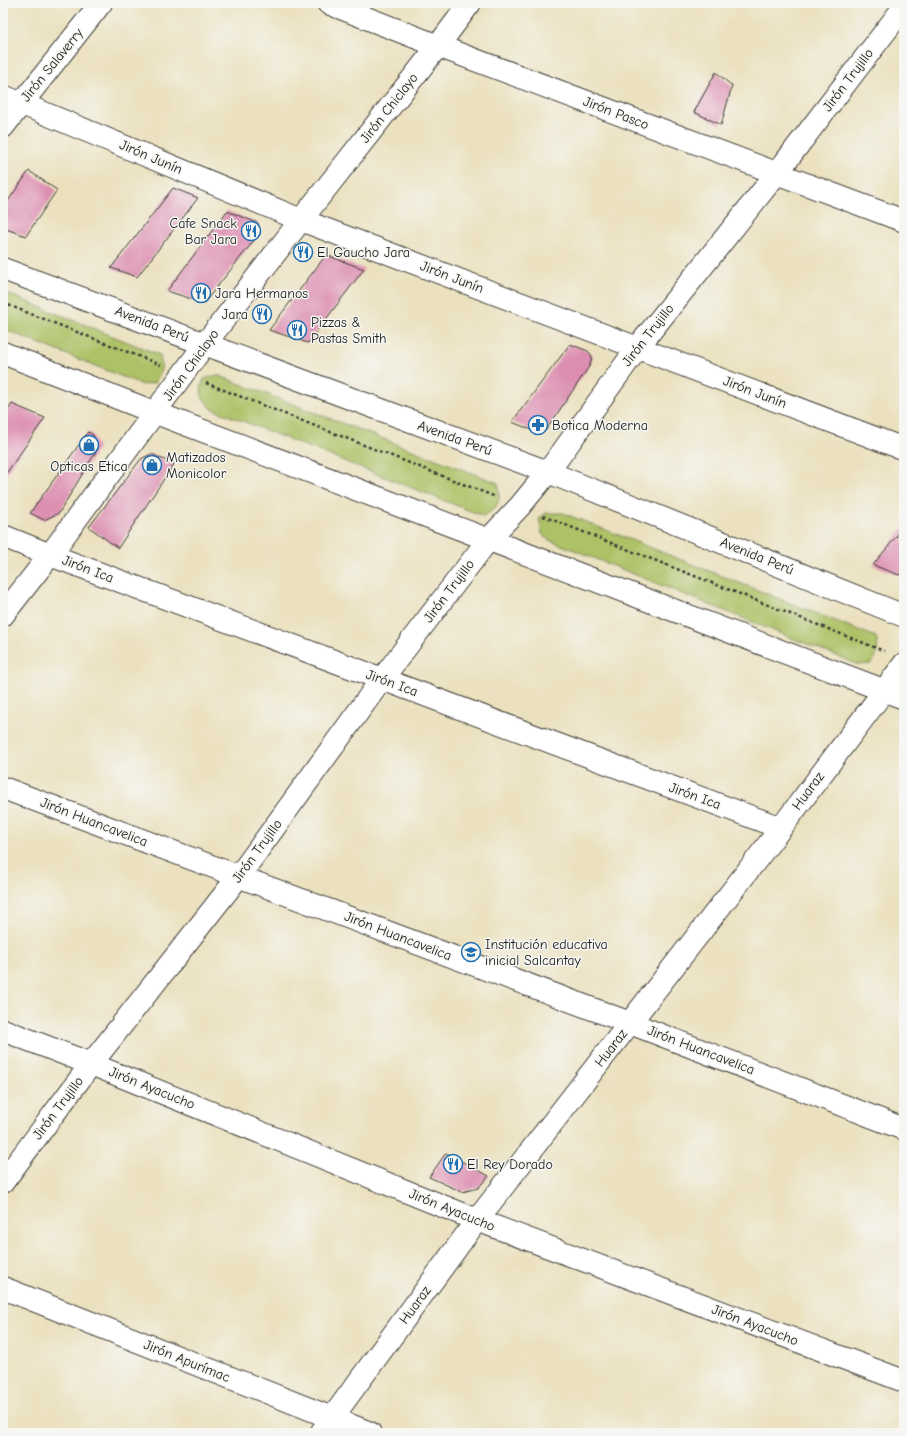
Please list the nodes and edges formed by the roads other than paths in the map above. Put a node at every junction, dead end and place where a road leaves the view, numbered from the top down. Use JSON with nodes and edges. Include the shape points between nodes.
{"nodes":[{"id":1,"x":101,"y":3,"type":"edge"},
{"id":2,"x":328,"y":3,"type":"edge"},
{"id":3,"x":470,"y":3,"type":"edge"},
{"id":4,"x":904,"y":7,"type":"edge"},
{"id":5,"x":438,"y":46,"type":"junction"},
{"id":6,"x":12,"y":99,"type":"edge"},
{"id":7,"x":3,"y":127,"type":"edge"},
{"id":8,"x":777,"y":173,"type":"junction"},
{"id":9,"x":300,"y":220,"type":"junction"},
{"id":10,"x":904,"y":222,"type":"edge"},
{"id":11,"x":3,"y":268,"type":"edge"},
{"id":12,"x":205,"y":344,"type":"junction"},
{"id":13,"x":638,"y":347,"type":"junction"},
{"id":14,"x":3,"y":353,"type":"edge"},
{"id":15,"x":156,"y":413,"type":"junction"},
{"id":16,"x":904,"y":449,"type":"edge"},
{"id":17,"x":548,"y":472,"type":"junction"},
{"id":18,"x":3,"y":536,"type":"edge"},
{"id":19,"x":488,"y":540,"type":"junction"},
{"id":20,"x":50,"y":555,"type":"junction"},
{"id":21,"x":3,"y":615,"type":"edge"},
{"id":22,"x":904,"y":616,"type":"edge"},
{"id":23,"x":897,"y":659,"type":"edge"},
{"id":24,"x":382,"y":679,"type":"junction"},
{"id":25,"x":883,"y":690,"type":"junction"},
{"id":26,"x":904,"y":698,"type":"edge"},
{"id":27,"x":3,"y":788,"type":"edge"},
{"id":28,"x":781,"y":828,"type":"junction"},
{"id":29,"x":239,"y":876,"type":"junction"},
{"id":30,"x":630,"y":1023,"type":"junction"},
{"id":31,"x":3,"y":1030,"type":"edge"},
{"id":32,"x":91,"y":1064,"type":"junction"},
{"id":33,"x":904,"y":1129,"type":"edge"},
{"id":34,"x":3,"y":1182,"type":"edge"},
{"id":35,"x":477,"y":1220,"type":"junction"},
{"id":36,"x":3,"y":1288,"type":"edge"},
{"id":37,"x":904,"y":1381,"type":"edge"},
{"id":38,"x":326,"y":1426,"type":"edge"},
{"id":39,"x":370,"y":1433,"type":"edge"}],
"edges":[{"from":1,"to":6,"type":"street","name":"Jirón Salaverry"},
{"from":2,"to":5,"type":"street","name":"Jirón Pasco"},
{"from":3,"to":5,"type":"street","name":"Jirón Chiclayo"},
{"from":4,"to":8,"type":"street","name":"Jirón Trujillo"},
{"from":5,"to":8,"type":"street","name":"Jirón Pasco"},
{"from":5,"to":9,"type":"street","name":"Jirón Chiclayo"},
{"from":6,"to":7,"type":"street","name":"Jirón Salaverry"},
{"from":6,"to":9,"type":"street","name":"Jirón Junín"},
{"from":8,"to":10,"type":"street","name":"Jirón Pasco"},
{"from":8,"to":13,"type":"street","name":"Jirón Trujillo"},
{"from":9,"to":12,"type":"street","name":"Jirón Chiclayo"},
{"from":9,"to":13,"type":"street","name":"Jirón Junín"},
{"from":11,"to":12,"type":"street","name":"Avenida Perú"},
{"from":12,"to":15,"type":"street","name":"Jirón Chiclayo"},
{"from":12,"to":17,"type":"street","name":"Avenida Perú"},
{"from":13,"to":16,"type":"street","name":"Jirón Junín"},
{"from":13,"to":17,"type":"street","name":"Jirón Trujillo"},
{"from":14,"to":15,"type":"street"},
{"from":15,"to":19,"type":"street"},
{"from":15,"to":20,"type":"street","name":"Jirón Chiclayo"},
{"from":17,"to":19,"type":"street","name":"Jirón Trujillo"},
{"from":17,"to":22,"type":"street","name":"Avenida Perú"},
{"from":18,"to":20,"type":"street","name":"Jirón Ica"},
{"from":19,"to":24,"type":"street","name":"Jirón Trujillo"},
{"from":19,"to":25,"type":"street"},
{"from":20,"to":21,"type":"street","name":"Jirón Chiclayo"},
{"from":20,"to":24,"type":"street","name":"Jirón Ica"},
{"from":23,"to":25,"type":"street","name":"Huaraz"},
{"from":24,"to":28,"type":"street","name":"Jirón Ica"},
{"from":24,"to":29,"type":"street","name":"Jirón Trujillo"},
{"from":25,"to":26,"type":"street"},
{"from":25,"to":28,"type":"street","name":"Huaraz"},
{"from":27,"to":29,"type":"street","name":"Jirón Huancavelica"},
{"from":28,"to":30,"type":"street","name":"Huaraz"},
{"from":29,"to":30,"type":"street","name":"Jirón Huancavelica"},
{"from":29,"to":32,"type":"street","name":"Jirón Trujillo"},
{"from":30,"to":33,"type":"street","name":"Jirón Huancavelica"},
{"from":30,"to":35,"type":"street","name":"Huaraz"},
{"from":31,"to":32,"type":"street","name":"Jirón Ayacucho"},
{"from":32,"to":34,"type":"street","name":"Jirón Trujillo"},
{"from":32,"to":35,"type":"street","name":"Jirón Ayacucho"},
{"from":35,"to":37,"type":"street","name":"Jirón Ayacucho"},
{"from":35,"to":38,"type":"street","name":"Huaraz"},
{"from":36,"to":38,"type":"street","name":"Jirón Apurímac"},
{"from":38,"to":39,"type":"street","name":"Jirón Apurímac"}]}
